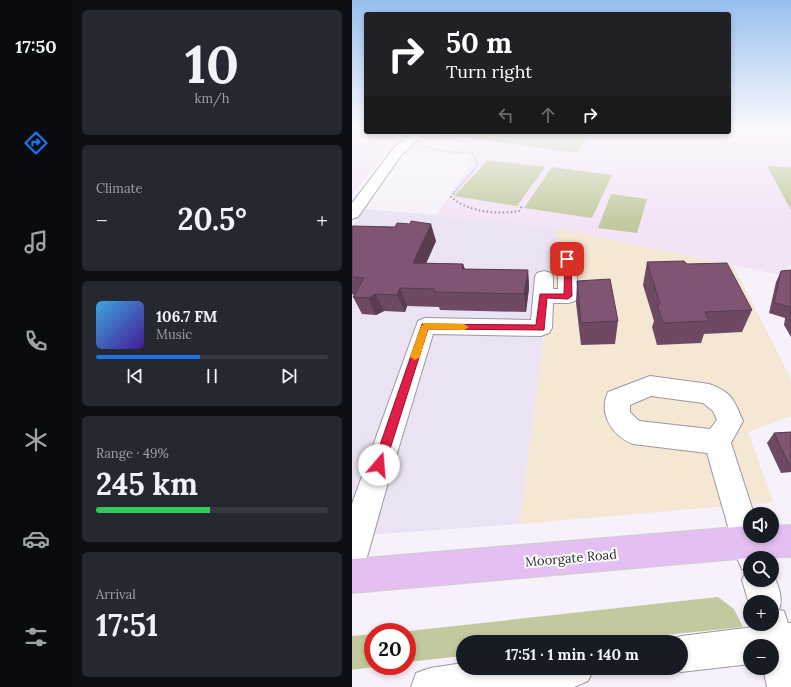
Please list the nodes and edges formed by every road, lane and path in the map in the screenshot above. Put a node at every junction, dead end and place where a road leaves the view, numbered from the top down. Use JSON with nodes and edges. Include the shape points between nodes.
{"nodes":[{"id":1,"x":391,"y":160,"type":"edge"},
{"id":2,"x":476,"y":160,"type":"edge"},
{"id":3,"x":522,"y":206,"type":"dead end"},
{"id":4,"x":352,"y":214,"type":"edge"},
{"id":5,"x":567,"y":259,"type":"dead end"},
{"id":6,"x":717,"y":442,"type":"dead end"},
{"id":7,"x":791,"y":541,"type":"edge"},
{"id":8,"x":751,"y":550,"type":"edge"},
{"id":9,"x":352,"y":554,"type":"edge"},
{"id":10,"x":352,"y":576,"type":"edge"},
{"id":11,"x":779,"y":636,"type":"edge"},
{"id":12,"x":688,"y":653,"type":"edge"},
{"id":13,"x":522,"y":675,"type":"edge"},
{"id":14,"x":430,"y":687,"type":"edge"},
{"id":15,"x":786,"y":687,"type":"edge"}],
"edges":[{"from":1,"to":4,"type":"street"},
{"from":2,"to":3,"type":"path","via":[[478,165],[451,197],[453,200],[468,207],[500,213],[513,213],[519,211]]},
{"from":5,"to":9,"type":"street","via":[[568,296],[544,287],[540,328],[425,326]]},
{"from":6,"to":8,"type":"street"},
{"from":7,"to":8,"type":"main road","name":"Moorgate Road"},
{"from":8,"to":10,"type":"main road","name":"Moorgate Road"},
{"from":11,"to":12,"type":"street"},
{"from":11,"to":15,"type":"street"},
{"from":13,"to":14,"type":"street"}]}
